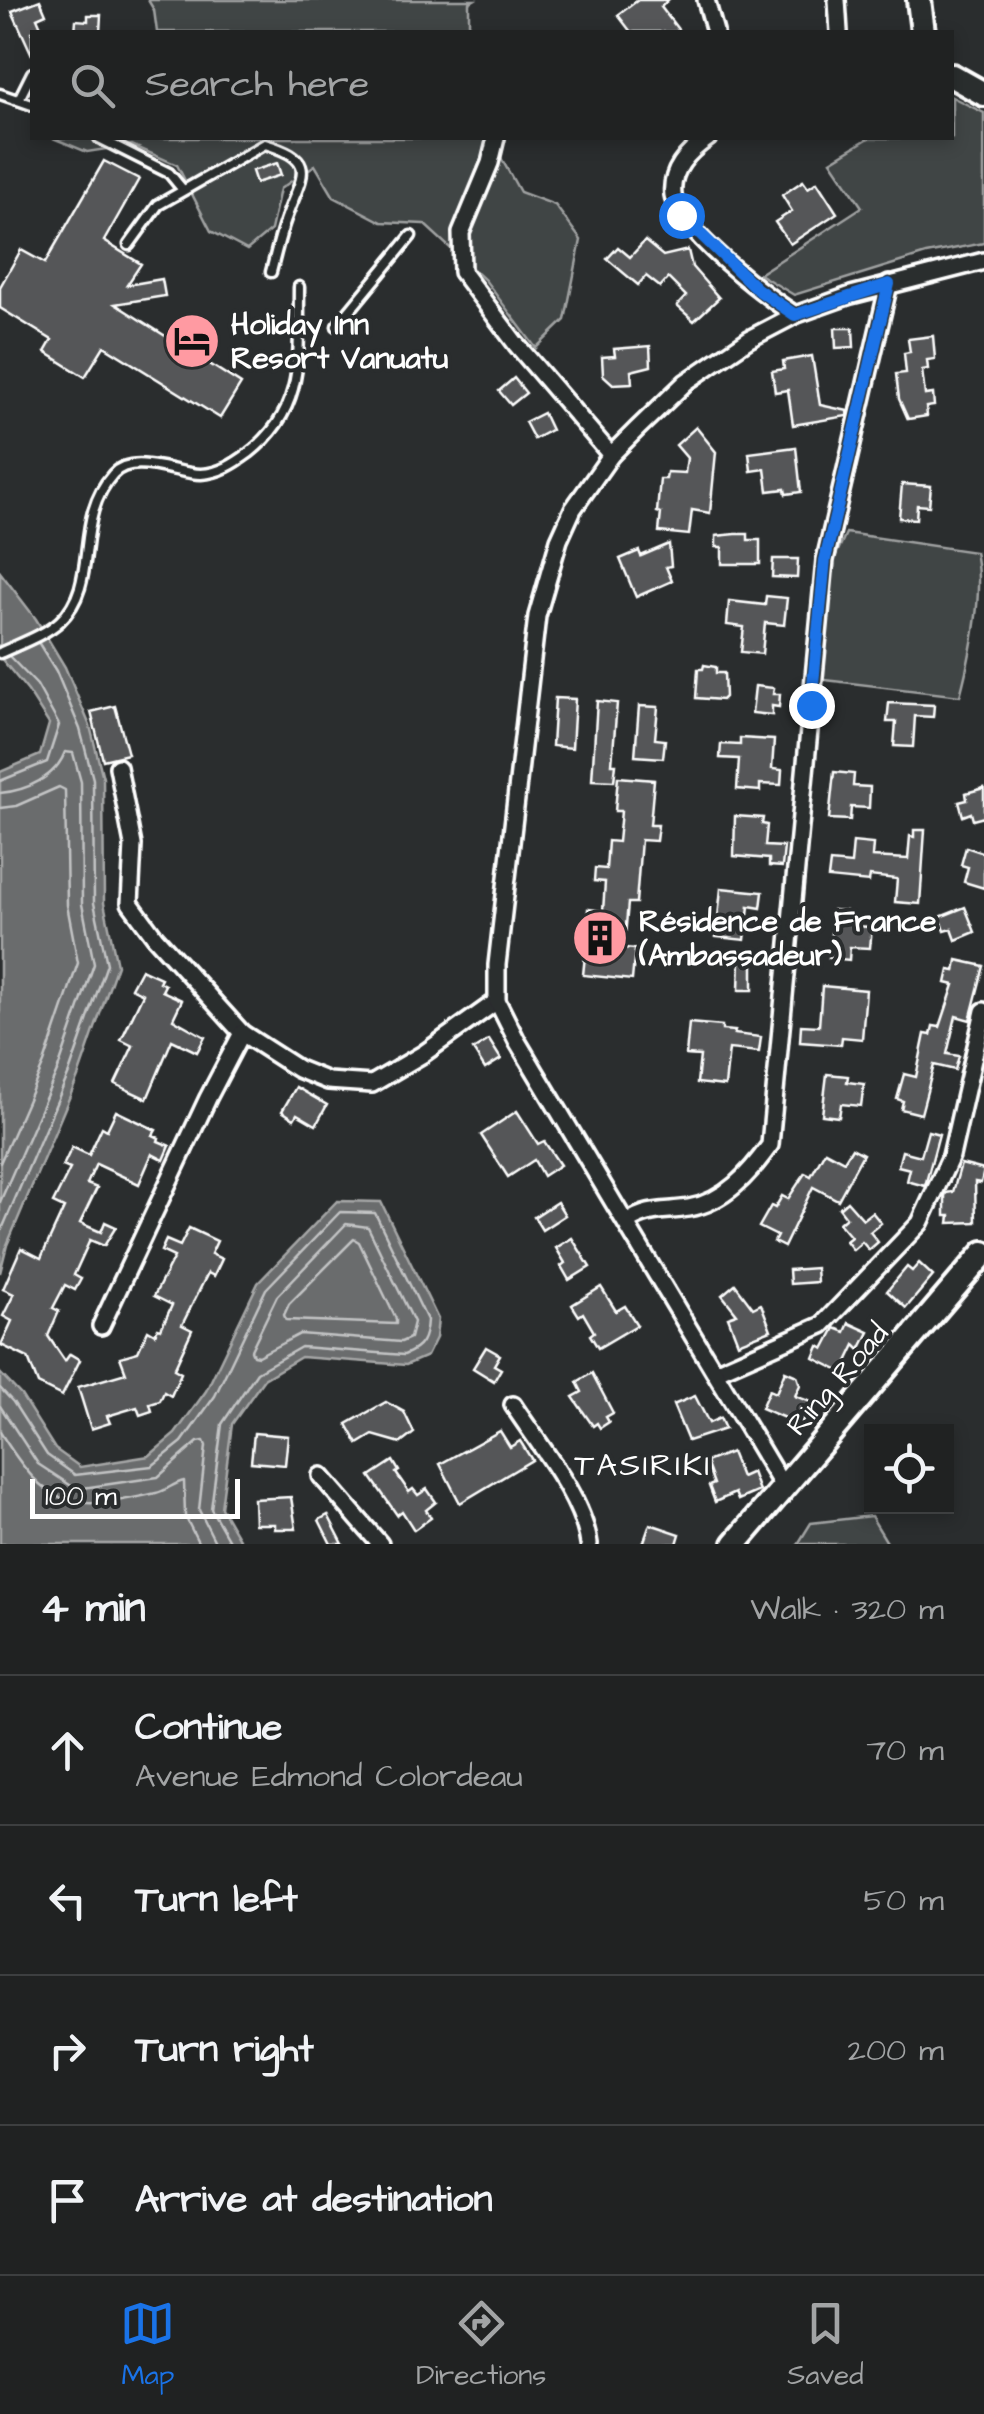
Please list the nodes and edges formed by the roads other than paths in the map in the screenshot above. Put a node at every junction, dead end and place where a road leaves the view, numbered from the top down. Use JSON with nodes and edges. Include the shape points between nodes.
{"nodes":[{"id":1,"x":706,"y":0,"type":"edge"},
{"id":2,"x":837,"y":0,"type":"edge"},
{"id":3,"x":919,"y":0,"type":"edge"},
{"id":4,"x":714,"y":30,"type":"edge"},
{"id":5,"x":839,"y":30,"type":"edge"},
{"id":6,"x":924,"y":30,"type":"edge"},
{"id":7,"x":30,"y":77,"type":"edge"},
{"id":8,"x":954,"y":77,"type":"edge"},
{"id":9,"x":0,"y":94,"type":"edge"},
{"id":10,"x":984,"y":94,"type":"edge"},
{"id":11,"x":18,"y":100,"type":"junction"},
{"id":12,"x":30,"y":104,"type":"edge"},
{"id":13,"x":103,"y":140,"type":"edge"},
{"id":14,"x":496,"y":140,"type":"edge"},
{"id":15,"x":706,"y":140,"type":"edge"},
{"id":16,"x":183,"y":190,"type":"junction"},
{"id":17,"x":411,"y":236,"type":"dead end"},
{"id":18,"x":129,"y":245,"type":"dead end"},
{"id":19,"x":984,"y":261,"type":"edge"},
{"id":20,"x":271,"y":272,"type":"dead end"},
{"id":21,"x":889,"y":284,"type":"junction"},
{"id":22,"x":299,"y":286,"type":"dead end"},
{"id":23,"x":795,"y":315,"type":"junction"},
{"id":24,"x":338,"y":326,"type":"dead end"},
{"id":25,"x":611,"y":456,"type":"junction"},
{"id":26,"x":0,"y":653,"type":"edge"},
{"id":27,"x":118,"y":767,"type":"dead end"},
{"id":28,"x":498,"y":1001,"type":"junction"},
{"id":29,"x":984,"y":1010,"type":"edge"},
{"id":30,"x":242,"y":1034,"type":"junction"},
{"id":31,"x":628,"y":1222,"type":"junction"},
{"id":32,"x":984,"y":1253,"type":"edge"},
{"id":33,"x":102,"y":1326,"type":"dead end"},
{"id":34,"x":717,"y":1371,"type":"junction"},
{"id":35,"x":513,"y":1406,"type":"dead end"},
{"id":36,"x":322,"y":1476,"type":"dead end"},
{"id":37,"x":784,"y":1488,"type":"junction"},
{"id":38,"x":380,"y":1544,"type":"edge"},
{"id":39,"x":589,"y":1544,"type":"edge"},
{"id":40,"x":735,"y":1544,"type":"edge"}],
"edges":[{"from":1,"to":4,"type":"street"},
{"from":2,"to":5,"type":"street"},
{"from":3,"to":6,"type":"main road"},
{"from":7,"to":11,"type":"lane"},
{"from":8,"to":10,"type":"main road"},
{"from":9,"to":11,"type":"lane"},
{"from":11,"to":12,"type":"lane"},
{"from":13,"to":16,"type":"lane","via":[[169,173]]},
{"from":14,"to":25,"type":"street","via":[[460,233],[462,272]]},
{"from":15,"to":23,"type":"street","via":[[683,159],[674,178],[681,215],[757,289]]},
{"from":16,"to":18,"type":"lane","via":[[158,205]]},
{"from":16,"to":20,"type":"lane","via":[[265,144],[288,151],[304,179]]},
{"from":17,"to":24,"type":"lane"},
{"from":19,"to":21,"type":"street"},
{"from":21,"to":23,"type":"street"},
{"from":21,"to":31,"type":"street","via":[[825,560],[770,1145],[728,1192],[692,1208],[645,1211]]},
{"from":22,"to":26,"type":"lane","via":[[296,388],[284,417],[230,467],[202,474],[139,464],[118,469],[89,517],[78,596],[58,624]]},
{"from":23,"to":25,"type":"street","via":[[699,372]]},
{"from":25,"to":28,"type":"street","via":[[558,540],[538,616]]},
{"from":27,"to":30,"type":"street","via":[[132,845],[130,902]]},
{"from":28,"to":30,"type":"street","via":[[372,1084],[328,1081]]},
{"from":28,"to":31,"type":"street","via":[[536,1076]]},
{"from":29,"to":34,"type":"street","via":[[951,1156],[920,1224],[822,1325]]},
{"from":30,"to":33,"type":"street"},
{"from":31,"to":34,"type":"street"},
{"from":32,"to":37,"type":"main road","name":"Ring Road"},
{"from":34,"to":37,"type":"street"},
{"from":35,"to":39,"type":"street","via":[[577,1506]]},
{"from":36,"to":38,"type":"street"},
{"from":37,"to":40,"type":"main road","name":"Ring Road"}]}
